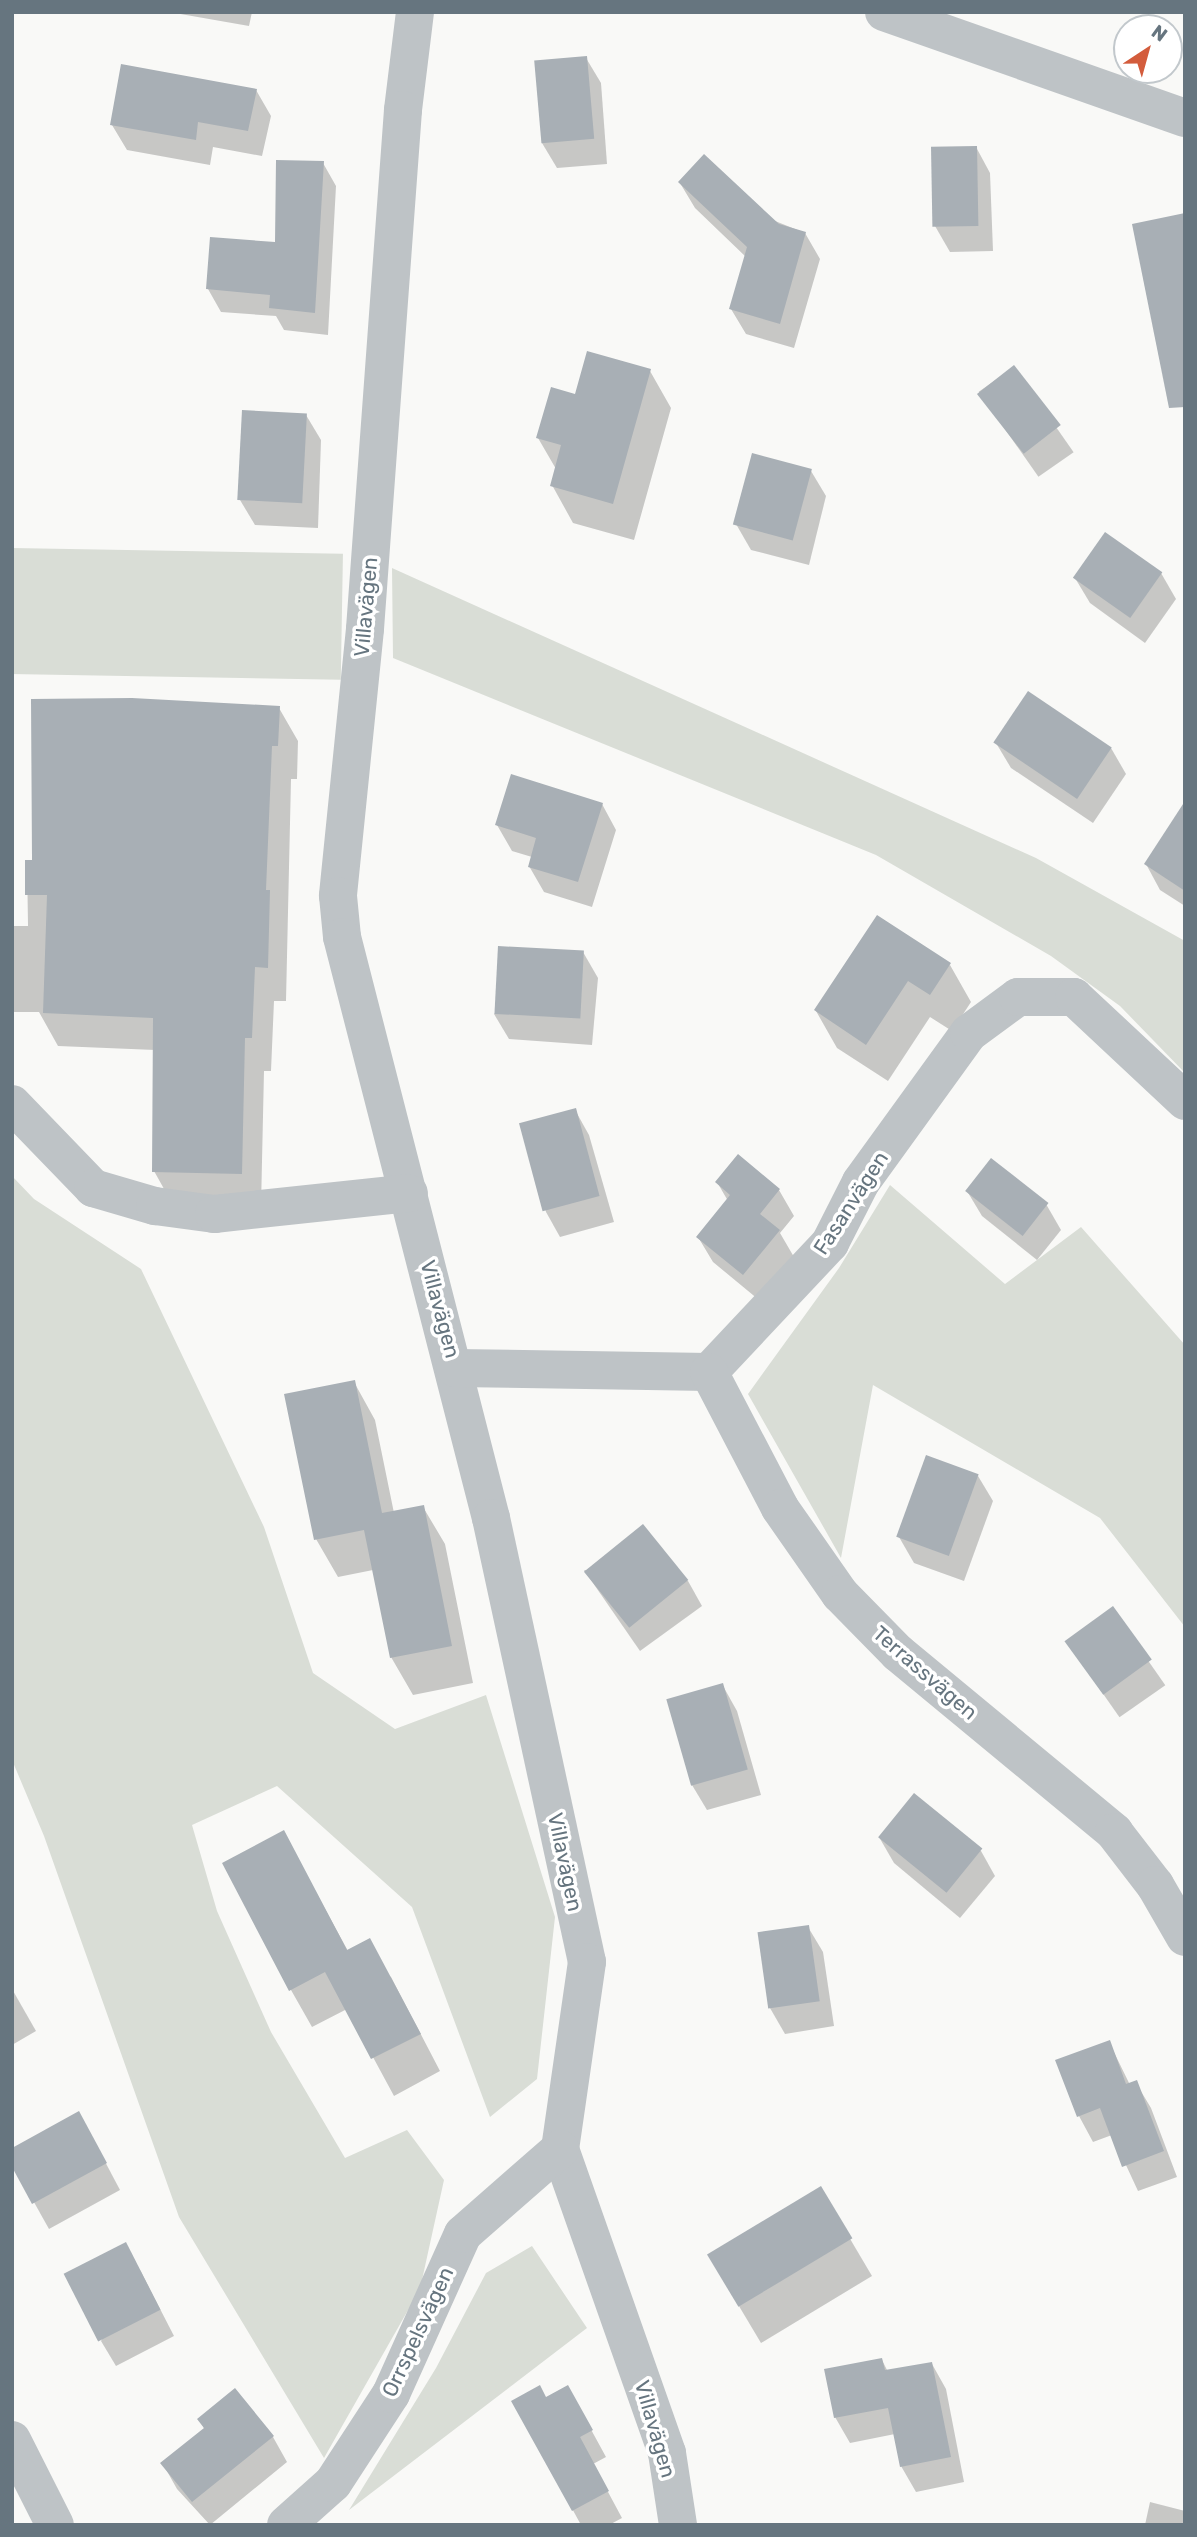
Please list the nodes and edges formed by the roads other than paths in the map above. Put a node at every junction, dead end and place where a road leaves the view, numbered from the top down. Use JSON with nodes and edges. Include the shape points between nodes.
{"nodes":[{"id":1,"x":415,"y":12,"type":"edge"},
{"id":2,"x":884,"y":12,"type":"edge"},
{"id":3,"x":1185,"y":118,"type":"edge"},
{"id":4,"x":1185,"y":1101,"type":"edge"},
{"id":5,"x":12,"y":1104,"type":"edge"},
{"id":6,"x":409,"y":1193,"type":"junction"},
{"id":7,"x":455,"y":1368,"type":"junction"},
{"id":8,"x":709,"y":1372,"type":"junction"},
{"id":9,"x":1185,"y":1937,"type":"edge"},
{"id":10,"x":560,"y":2149,"type":"junction"},
{"id":11,"x":12,"y":2440,"type":"edge"},
{"id":12,"x":55,"y":2525,"type":"edge"},
{"id":13,"x":286,"y":2525,"type":"edge"},
{"id":14,"x":678,"y":2525,"type":"edge"}],
"edges":[{"from":1,"to":6,"type":"street","name":"Villavägen","via":[[403,110],[365,629],[338,896],[342,937]]},
{"from":2,"to":3,"type":"street"},
{"from":4,"to":8,"type":"street","name":"Fasanvägen","via":[[1074,997],[1018,997],[969,1033],[861,1182],[830,1243]]},
{"from":5,"to":6,"type":"street","via":[[93,1188],[155,1206],[214,1214]]},
{"from":6,"to":7,"type":"street","name":"Villavägen"},
{"from":7,"to":8,"type":"street"},
{"from":7,"to":10,"type":"street","name":"Villavägen","via":[[587,1962]]},
{"from":8,"to":9,"type":"street","name":"Terrassvägen","via":[[780,1508],[840,1594],[898,1653],[1114,1832],[1155,1885]]},
{"from":10,"to":13,"type":"street","name":"Orrspelsvägen","via":[[463,2234],[391,2393],[333,2483]]},
{"from":10,"to":14,"type":"street","name":"Villavägen","via":[[667,2453]]},
{"from":11,"to":12,"type":"street"}]}
